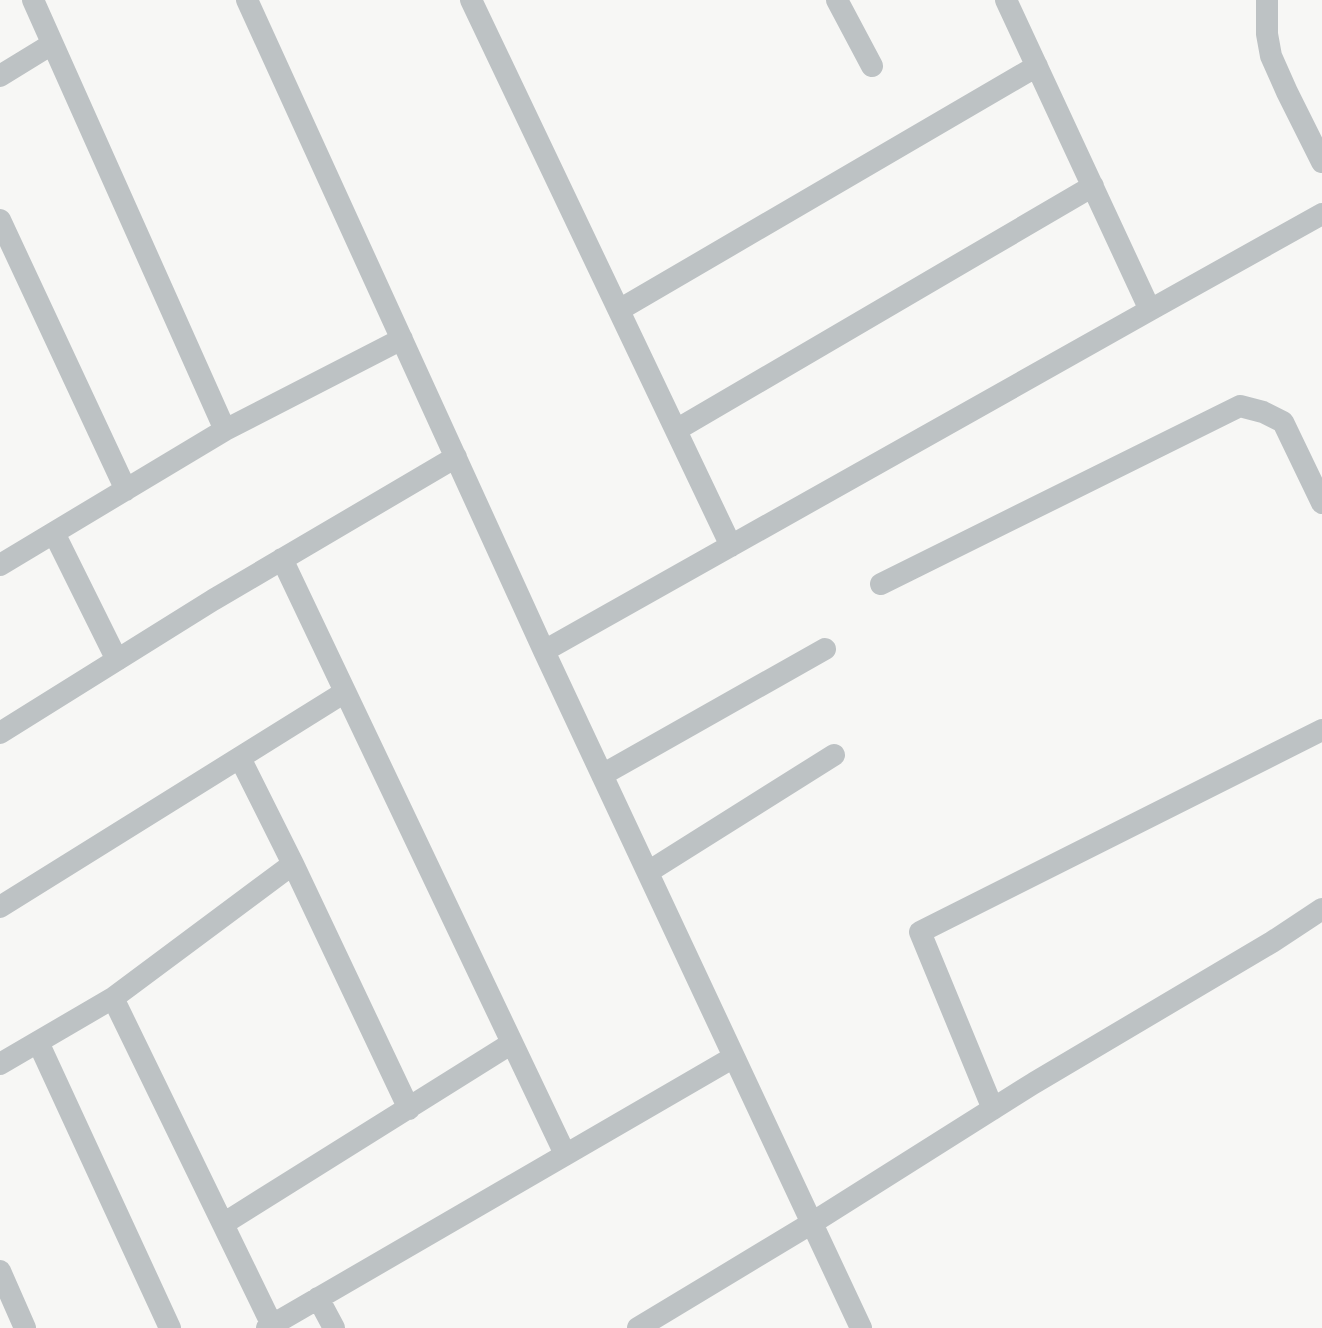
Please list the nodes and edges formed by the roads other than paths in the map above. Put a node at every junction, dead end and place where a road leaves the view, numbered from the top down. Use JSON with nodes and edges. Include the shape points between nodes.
{"nodes":[{"id":1,"x":33,"y":0,"type":"edge"},
{"id":2,"x":247,"y":0,"type":"edge"},
{"id":3,"x":471,"y":0,"type":"edge"},
{"id":4,"x":837,"y":0,"type":"edge"},
{"id":5,"x":1006,"y":0,"type":"edge"},
{"id":6,"x":1267,"y":0,"type":"edge"},
{"id":7,"x":52,"y":44,"type":"junction"},
{"id":8,"x":872,"y":66,"type":"dead end"},
{"id":9,"x":1037,"y":66,"type":"junction"},
{"id":10,"x":0,"y":76,"type":"edge"},
{"id":11,"x":1322,"y":162,"type":"edge"},
{"id":12,"x":1093,"y":186,"type":"junction"},
{"id":13,"x":1322,"y":214,"type":"edge"},
{"id":14,"x":0,"y":220,"type":"edge"},
{"id":15,"x":619,"y":310,"type":"junction"},
{"id":16,"x":1150,"y":310,"type":"junction"},
{"id":17,"x":402,"y":339,"type":"junction"},
{"id":18,"x":224,"y":430,"type":"junction"},
{"id":19,"x":676,"y":430,"type":"junction"},
{"id":20,"x":456,"y":457,"type":"junction"},
{"id":21,"x":126,"y":490,"type":"junction"},
{"id":22,"x":1322,"y":503,"type":"edge"},
{"id":23,"x":54,"y":533,"type":"junction"},
{"id":24,"x":731,"y":546,"type":"junction"},
{"id":25,"x":282,"y":559,"type":"junction"},
{"id":26,"x":0,"y":565,"type":"edge"},
{"id":27,"x":881,"y":584,"type":"dead end"},
{"id":28,"x":825,"y":649,"type":"dead end"},
{"id":29,"x":544,"y":652,"type":"junction"},
{"id":30,"x":117,"y":660,"type":"junction"},
{"id":31,"x":345,"y":692,"type":"junction"},
{"id":32,"x":1322,"y":730,"type":"edge"},
{"id":33,"x":0,"y":733,"type":"edge"},
{"id":34,"x":834,"y":755,"type":"dead end"},
{"id":35,"x":240,"y":758,"type":"junction"},
{"id":36,"x":602,"y":775,"type":"junction"},
{"id":37,"x":294,"y":864,"type":"junction"},
{"id":38,"x":648,"y":872,"type":"junction"},
{"id":39,"x":0,"y":907,"type":"edge"},
{"id":40,"x":1322,"y":909,"type":"edge"},
{"id":41,"x":113,"y":998,"type":"junction"},
{"id":42,"x":38,"y":1042,"type":"junction"},
{"id":43,"x":512,"y":1044,"type":"junction"},
{"id":44,"x":734,"y":1057,"type":"junction"},
{"id":45,"x":0,"y":1064,"type":"edge"},
{"id":46,"x":409,"y":1109,"type":"junction"},
{"id":47,"x":993,"y":1109,"type":"junction"},
{"id":48,"x":565,"y":1154,"type":"junction"},
{"id":49,"x":812,"y":1223,"type":"junction"},
{"id":50,"x":223,"y":1224,"type":"junction"},
{"id":51,"x":0,"y":1271,"type":"edge"},
{"id":52,"x":318,"y":1298,"type":"junction"},
{"id":53,"x":269,"y":1326,"type":"edge"},
{"id":54,"x":25,"y":1328,"type":"edge"},
{"id":55,"x":170,"y":1328,"type":"edge"},
{"id":56,"x":334,"y":1328,"type":"edge"},
{"id":57,"x":638,"y":1328,"type":"edge"},
{"id":58,"x":861,"y":1328,"type":"edge"}],
"edges":[{"from":1,"to":7,"type":"street"},
{"from":2,"to":17,"type":"street"},
{"from":3,"to":15,"type":"street"},
{"from":4,"to":8,"type":"street"},
{"from":5,"to":9,"type":"street"},
{"from":6,"to":11,"type":"street","via":[[1267,34],[1272,56]]},
{"from":7,"to":10,"type":"street"},
{"from":7,"to":18,"type":"street"},
{"from":9,"to":12,"type":"street"},
{"from":9,"to":15,"type":"street"},
{"from":12,"to":16,"type":"street"},
{"from":12,"to":19,"type":"street"},
{"from":13,"to":16,"type":"street"},
{"from":14,"to":21,"type":"street"},
{"from":15,"to":19,"type":"street"},
{"from":16,"to":24,"type":"street"},
{"from":17,"to":18,"type":"street"},
{"from":17,"to":20,"type":"street"},
{"from":18,"to":21,"type":"street"},
{"from":19,"to":24,"type":"street"},
{"from":20,"to":25,"type":"street"},
{"from":20,"to":29,"type":"street"},
{"from":21,"to":23,"type":"street"},
{"from":22,"to":27,"type":"street","via":[[1283,422],[1263,412],[1240,406]]},
{"from":23,"to":26,"type":"street"},
{"from":23,"to":30,"type":"street"},
{"from":24,"to":29,"type":"street"},
{"from":25,"to":30,"type":"street"},
{"from":25,"to":31,"type":"street"},
{"from":28,"to":36,"type":"street"},
{"from":29,"to":36,"type":"street"},
{"from":30,"to":33,"type":"street"},
{"from":31,"to":35,"type":"street"},
{"from":31,"to":43,"type":"street"},
{"from":32,"to":47,"type":"street","via":[[920,932]]},
{"from":34,"to":38,"type":"street"},
{"from":35,"to":37,"type":"street"},
{"from":35,"to":39,"type":"street"},
{"from":36,"to":38,"type":"street"},
{"from":37,"to":41,"type":"street"},
{"from":37,"to":46,"type":"street"},
{"from":38,"to":44,"type":"street"},
{"from":40,"to":47,"type":"street","via":[[1272,942]]},
{"from":41,"to":42,"type":"street"},
{"from":41,"to":50,"type":"street"},
{"from":42,"to":45,"type":"street"},
{"from":42,"to":55,"type":"street"},
{"from":43,"to":46,"type":"street"},
{"from":43,"to":48,"type":"street"},
{"from":44,"to":48,"type":"street"},
{"from":44,"to":49,"type":"street"},
{"from":46,"to":50,"type":"street"},
{"from":47,"to":49,"type":"street"},
{"from":48,"to":52,"type":"street"},
{"from":49,"to":57,"type":"street"},
{"from":49,"to":58,"type":"street"},
{"from":50,"to":53,"type":"street"},
{"from":51,"to":54,"type":"street"},
{"from":52,"to":53,"type":"street"},
{"from":52,"to":56,"type":"street"}]}
